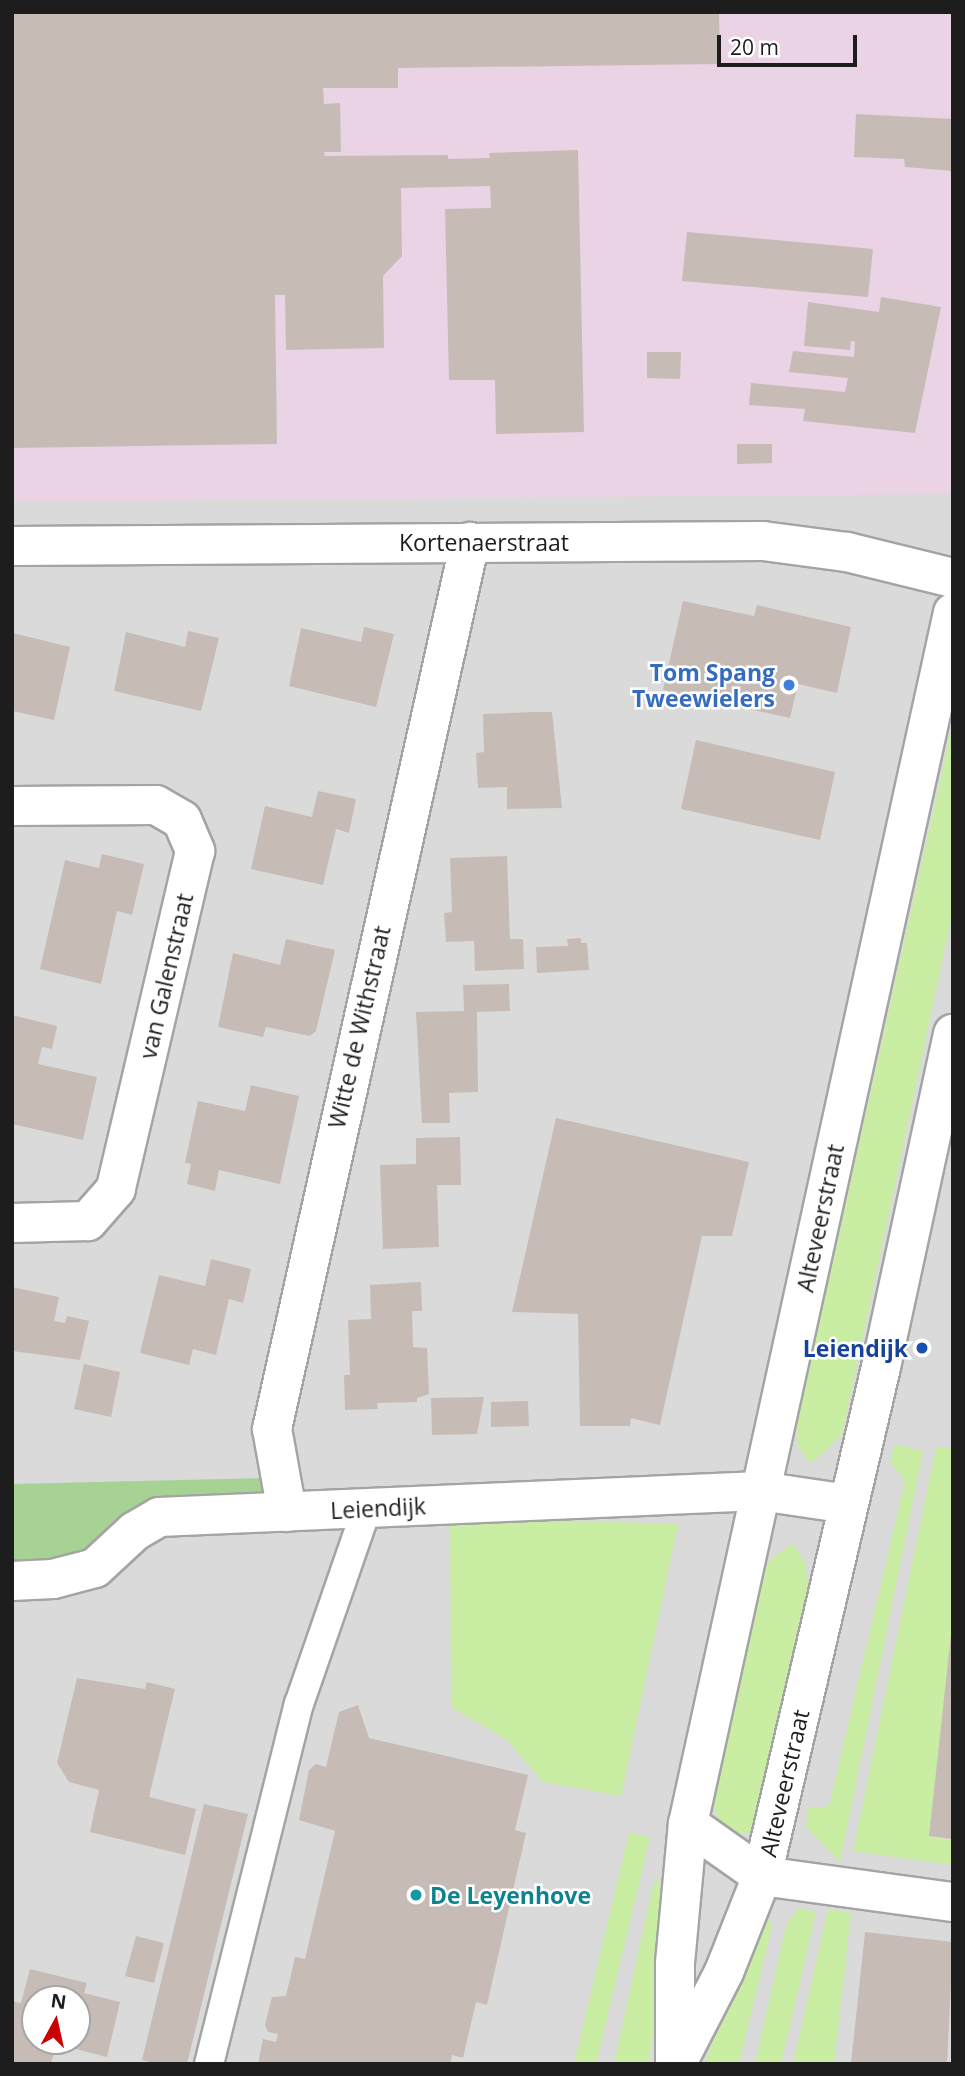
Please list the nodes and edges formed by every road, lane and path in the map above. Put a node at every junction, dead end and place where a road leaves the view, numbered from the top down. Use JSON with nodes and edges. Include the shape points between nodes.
{"nodes":[{"id":1,"x":470,"y":542,"type":"junction"},
{"id":2,"x":12,"y":546,"type":"edge"},
{"id":3,"x":953,"y":578,"type":"edge"},
{"id":4,"x":953,"y":613,"type":"edge"},
{"id":5,"x":12,"y":806,"type":"edge"},
{"id":6,"x":953,"y":1034,"type":"edge"},
{"id":7,"x":12,"y":1223,"type":"edge"},
{"id":8,"x":761,"y":1492,"type":"junction"},
{"id":9,"x":848,"y":1504,"type":"junction"},
{"id":10,"x":367,"y":1508,"type":"junction"},
{"id":11,"x":288,"y":1512,"type":"junction"},
{"id":12,"x":12,"y":1581,"type":"edge"},
{"id":13,"x":688,"y":1824,"type":"junction"},
{"id":14,"x":762,"y":1876,"type":"junction"},
{"id":15,"x":953,"y":1902,"type":"edge"},
{"id":16,"x":209,"y":2064,"type":"edge"},
{"id":17,"x":676,"y":2064,"type":"edge"}],
"edges":[{"from":1,"to":2,"type":"street","name":"Kortenaerstraat"},
{"from":1,"to":3,"type":"street","name":"Kortenaerstraat","via":[[763,541],[847,552]]},
{"from":1,"to":11,"type":"street","name":"Witte de Withstraat","via":[[271,1429]]},
{"from":4,"to":8,"type":"street","name":"Alteveerstraat"},
{"from":5,"to":7,"type":"street","name":"van Galenstraat","via":[[156,805],[182,820],[195,851],[116,1189],[88,1221]]},
{"from":6,"to":9,"type":"street","name":"Alteveerstraat"},
{"from":8,"to":9,"type":"street","name":"Leiendijk"},
{"from":8,"to":10,"type":"street","name":"Leiendijk"},
{"from":8,"to":13,"type":"street","name":"Alteveerstraat"},
{"from":9,"to":14,"type":"street","name":"Alteveerstraat"},
{"from":10,"to":11,"type":"street","name":"Leiendijk"},
{"from":10,"to":16,"type":"lane","via":[[299,1704]]},
{"from":11,"to":12,"type":"street","name":"Leiendijk","via":[[159,1517],[135,1531],[95,1568],[53,1579]]},
{"from":13,"to":14,"type":"street","name":"Alteveerstraat"},
{"from":13,"to":17,"type":"street","name":"Alteveerstraat","via":[[675,1963]]},
{"from":14,"to":15,"type":"street","name":"Alteveerstraat"},
{"from":14,"to":17,"type":"street","name":"Alteveerstraat","via":[[724,1972]]}]}
